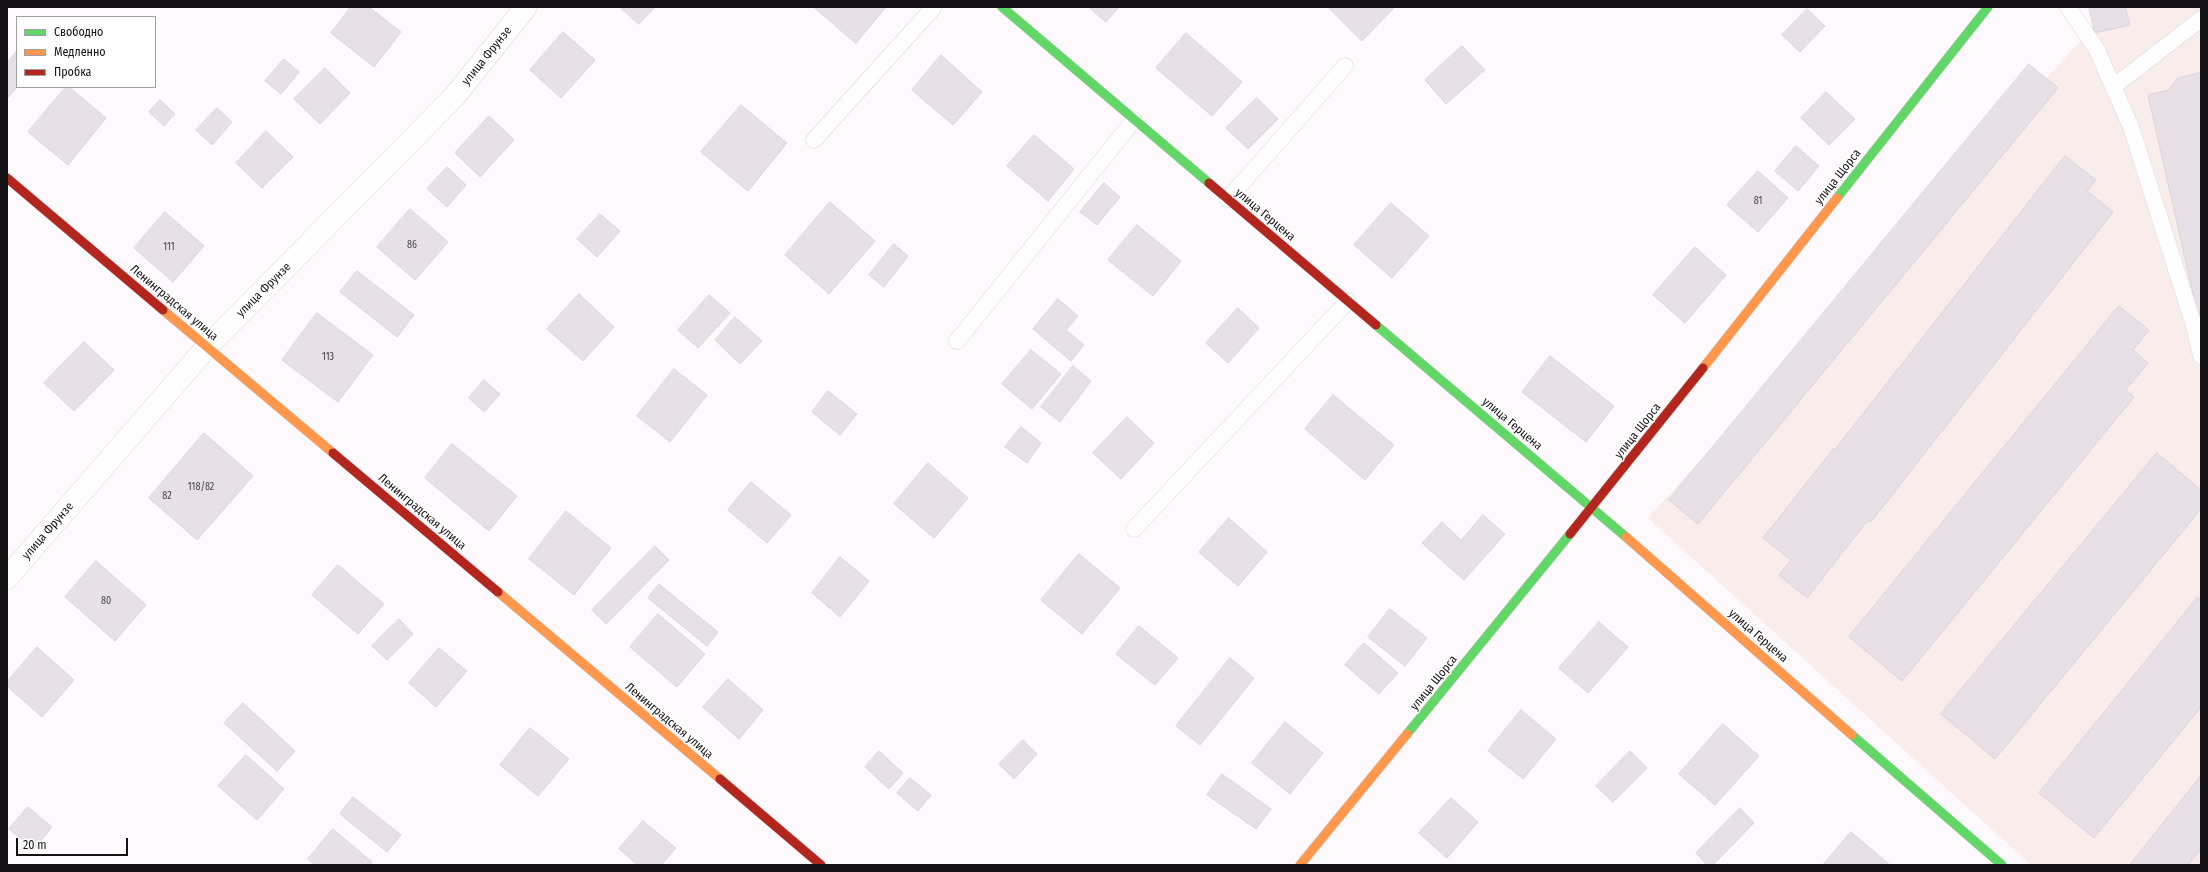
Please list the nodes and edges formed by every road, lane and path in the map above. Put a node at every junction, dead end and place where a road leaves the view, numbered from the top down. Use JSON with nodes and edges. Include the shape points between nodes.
{"nodes":[{"id":1,"x":526,"y":7,"type":"edge"},
{"id":2,"x":934,"y":7,"type":"edge"},
{"id":3,"x":1988,"y":7,"type":"edge"},
{"id":4,"x":2068,"y":7,"type":"edge"},
{"id":5,"x":1007,"y":8,"type":"edge"},
{"id":6,"x":2201,"y":19,"type":"edge"},
{"id":7,"x":1345,"y":66,"type":"dead end"},
{"id":8,"x":2113,"y":87,"type":"junction"},
{"id":9,"x":1134,"y":120,"type":"junction"},
{"id":10,"x":814,"y":140,"type":"dead end"},
{"id":11,"x":7,"y":178,"type":"edge"},
{"id":12,"x":1228,"y":199,"type":"junction"},
{"id":13,"x":1348,"y":301,"type":"junction"},
{"id":14,"x":957,"y":341,"type":"dead end"},
{"id":15,"x":207,"y":347,"type":"junction"},
{"id":16,"x":2201,"y":356,"type":"edge"},
{"id":17,"x":1592,"y":508,"type":"junction"},
{"id":18,"x":1134,"y":529,"type":"dead end"},
{"id":19,"x":7,"y":578,"type":"edge"},
{"id":20,"x":821,"y":865,"type":"edge"},
{"id":21,"x":1300,"y":865,"type":"edge"},
{"id":22,"x":2002,"y":865,"type":"edge"}],
"edges":[{"from":1,"to":15,"type":"street","name":"улица Фрунзе","via":[[454,97]]},
{"from":2,"to":10,"type":"lane"},
{"from":3,"to":17,"type":"street","name":"улица Щорса"},
{"from":4,"to":8,"type":"lane","via":[[2097,50]]},
{"from":5,"to":9,"type":"street","name":"улица Герцена"},
{"from":6,"to":8,"type":"lane"},
{"from":7,"to":12,"type":"lane"},
{"from":8,"to":16,"type":"lane","via":[[2131,127],[2194,326]]},
{"from":9,"to":12,"type":"street","name":"улица Герцена"},
{"from":9,"to":14,"type":"lane"},
{"from":11,"to":15,"type":"street","name":"Ленинградская улица"},
{"from":12,"to":13,"type":"street","name":"улица Герцена"},
{"from":13,"to":17,"type":"street","name":"улица Герцена"},
{"from":13,"to":18,"type":"lane"},
{"from":15,"to":19,"type":"street","name":"улица Фрунзе"},
{"from":15,"to":20,"type":"street","name":"Ленинградская улица"},
{"from":17,"to":21,"type":"street","name":"улица Щорса"},
{"from":17,"to":22,"type":"street","name":"улица Герцена"}]}
